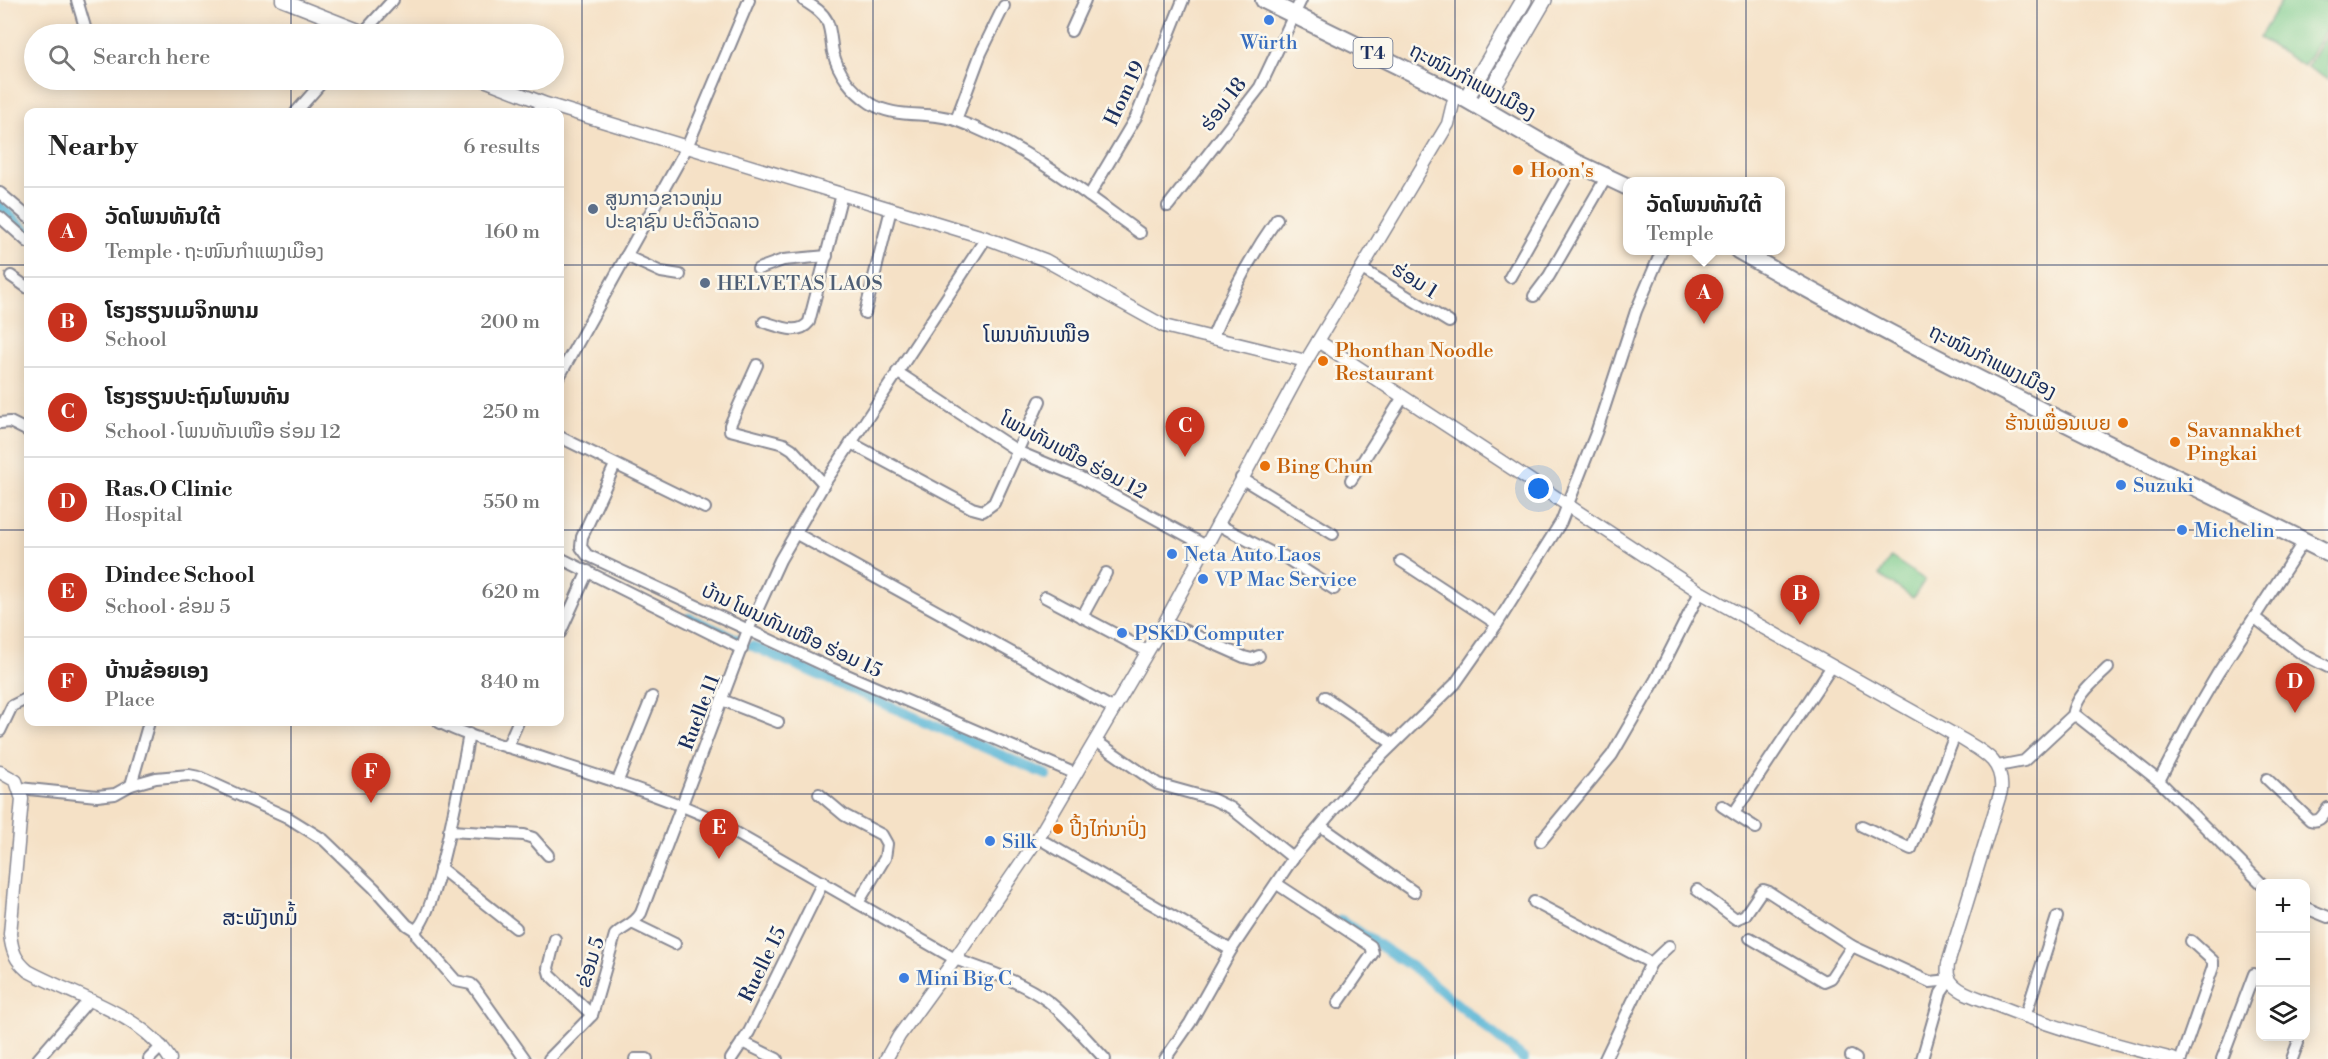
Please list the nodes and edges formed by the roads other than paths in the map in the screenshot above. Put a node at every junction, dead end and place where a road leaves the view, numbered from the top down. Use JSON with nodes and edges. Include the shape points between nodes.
{"nodes":[{"id":1,"x":77,"y":0,"type":"edge"},
{"id":2,"x":282,"y":0,"type":"edge"},
{"id":3,"x":393,"y":0,"type":"edge"},
{"id":4,"x":748,"y":0,"type":"edge"},
{"id":5,"x":803,"y":0,"type":"edge"},
{"id":6,"x":1084,"y":0,"type":"edge"},
{"id":7,"x":1183,"y":0,"type":"edge"},
{"id":8,"x":1264,"y":0,"type":"edge"},
{"id":9,"x":1524,"y":0,"type":"edge"},
{"id":10,"x":1544,"y":0,"type":"edge"},
{"id":11,"x":309,"y":5,"type":"edge"},
{"id":12,"x":1004,"y":6,"type":"dead end"},
{"id":13,"x":1297,"y":8,"type":"edge"},
{"id":14,"x":84,"y":24,"type":"edge"},
{"id":15,"x":346,"y":24,"type":"edge"},
{"id":16,"x":373,"y":24,"type":"edge"},
{"id":17,"x":1071,"y":31,"type":"dead end"},
{"id":18,"x":315,"y":90,"type":"edge"},
{"id":19,"x":510,"y":90,"type":"edge"},
{"id":20,"x":1460,"y":97,"type":"junction"},
{"id":21,"x":546,"y":104,"type":"junction"},
{"id":22,"x":300,"y":108,"type":"edge"},
{"id":23,"x":541,"y":108,"type":"edge"},
{"id":24,"x":559,"y":108,"type":"edge"},
{"id":25,"x":1481,"y":108,"type":"junction"},
{"id":26,"x":564,"y":109,"type":"edge"},
{"id":27,"x":956,"y":120,"type":"junction"},
{"id":28,"x":687,"y":147,"type":"junction"},
{"id":29,"x":1575,"y":162,"type":"junction"},
{"id":30,"x":1607,"y":176,"type":"junction"},
{"id":31,"x":1623,"y":184,"type":"edge"},
{"id":32,"x":0,"y":192,"type":"edge"},
{"id":33,"x":842,"y":194,"type":"junction"},
{"id":34,"x":1089,"y":196,"type":"junction"},
{"id":35,"x":1168,"y":206,"type":"dead end"},
{"id":36,"x":891,"y":209,"type":"junction"},
{"id":37,"x":24,"y":213,"type":"edge"},
{"id":38,"x":0,"y":217,"type":"edge"},
{"id":39,"x":1277,"y":219,"type":"dead end"},
{"id":40,"x":1140,"y":232,"type":"dead end"},
{"id":41,"x":24,"y":238,"type":"edge"},
{"id":42,"x":986,"y":238,"type":"junction"},
{"id":43,"x":1660,"y":255,"type":"edge"},
{"id":44,"x":1747,"y":255,"type":"edge"},
{"id":45,"x":626,"y":256,"type":"junction"},
{"id":46,"x":827,"y":256,"type":"junction"},
{"id":47,"x":758,"y":269,"type":"dead end"},
{"id":48,"x":1362,"y":269,"type":"junction"},
{"id":49,"x":680,"y":275,"type":"dead end"},
{"id":50,"x":11,"y":276,"type":"dead end"},
{"id":51,"x":1510,"y":278,"type":"dead end"},
{"id":52,"x":24,"y":285,"type":"edge"},
{"id":53,"x":1534,"y":296,"type":"dead end"},
{"id":54,"x":865,"y":313,"type":"dead end"},
{"id":55,"x":764,"y":322,"type":"dead end"},
{"id":56,"x":1449,"y":322,"type":"dead end"},
{"id":57,"x":1212,"y":338,"type":"junction"},
{"id":58,"x":1318,"y":341,"type":"junction"},
{"id":59,"x":1306,"y":361,"type":"junction"},
{"id":60,"x":757,"y":365,"type":"dead end"},
{"id":61,"x":564,"y":368,"type":"edge"},
{"id":62,"x":897,"y":372,"type":"junction"},
{"id":63,"x":1403,"y":397,"type":"junction"},
{"id":64,"x":1040,"y":401,"type":"dead end"},
{"id":65,"x":0,"y":423,"type":"edge"},
{"id":66,"x":24,"y":429,"type":"edge"},
{"id":67,"x":564,"y":439,"type":"edge"},
{"id":68,"x":852,"y":443,"type":"junction"},
{"id":69,"x":1019,"y":452,"type":"junction"},
{"id":70,"x":615,"y":465,"type":"junction"},
{"id":71,"x":1241,"y":478,"type":"junction"},
{"id":72,"x":1351,"y":480,"type":"dead end"},
{"id":73,"x":824,"y":484,"type":"junction"},
{"id":74,"x":1569,"y":506,"type":"junction"},
{"id":75,"x":705,"y":508,"type":"dead end"},
{"id":76,"x":1217,"y":524,"type":"junction"},
{"id":77,"x":795,"y":533,"type":"junction"},
{"id":78,"x":1333,"y":534,"type":"dead end"},
{"id":79,"x":2304,"y":541,"type":"junction"},
{"id":80,"x":1206,"y":546,"type":"junction"},
{"id":81,"x":2328,"y":553,"type":"edge"},
{"id":82,"x":564,"y":560,"type":"edge"},
{"id":83,"x":1401,"y":561,"type":"dead end"},
{"id":84,"x":588,"y":571,"type":"junction"},
{"id":85,"x":1106,"y":573,"type":"dead end"},
{"id":86,"x":1334,"y":589,"type":"dead end"},
{"id":87,"x":1700,"y":592,"type":"junction"},
{"id":88,"x":1045,"y":597,"type":"dead end"},
{"id":89,"x":1082,"y":617,"type":"junction"},
{"id":90,"x":2255,"y":618,"type":"junction"},
{"id":91,"x":1165,"y":622,"type":"junction"},
{"id":92,"x":564,"y":624,"type":"edge"},
{"id":93,"x":1497,"y":624,"type":"junction"},
{"id":94,"x":748,"y":630,"type":"junction"},
{"id":95,"x":742,"y":649,"type":"junction"},
{"id":96,"x":1147,"y":651,"type":"junction"},
{"id":97,"x":1259,"y":656,"type":"dead end"},
{"id":98,"x":1832,"y":666,"type":"junction"},
{"id":99,"x":2328,"y":667,"type":"edge"},
{"id":100,"x":2108,"y":668,"type":"dead end"},
{"id":101,"x":652,"y":697,"type":"dead end"},
{"id":102,"x":1325,"y":697,"type":"dead end"},
{"id":103,"x":24,"y":700,"type":"edge"},
{"id":104,"x":722,"y":700,"type":"junction"},
{"id":105,"x":1114,"y":709,"type":"junction"},
{"id":106,"x":2073,"y":716,"type":"junction"},
{"id":107,"x":778,"y":722,"type":"dead end"},
{"id":108,"x":148,"y":726,"type":"edge"},
{"id":109,"x":449,"y":726,"type":"edge"},
{"id":110,"x":516,"y":726,"type":"edge"},
{"id":111,"x":0,"y":731,"type":"edge"},
{"id":112,"x":469,"y":734,"type":"junction"},
{"id":113,"x":1955,"y":735,"type":"junction"},
{"id":114,"x":1095,"y":741,"type":"junction"},
{"id":115,"x":1392,"y":744,"type":"junction"},
{"id":116,"x":507,"y":747,"type":"junction"},
{"id":117,"x":1998,"y":766,"type":"junction"},
{"id":118,"x":0,"y":772,"type":"edge"},
{"id":119,"x":1076,"y":774,"type":"junction"},
{"id":120,"x":2267,"y":779,"type":"dead end"},
{"id":121,"x":2159,"y":782,"type":"junction"},
{"id":122,"x":617,"y":783,"type":"junction"},
{"id":123,"x":131,"y":784,"type":"junction"},
{"id":124,"x":19,"y":788,"type":"junction"},
{"id":125,"x":819,"y":794,"type":"dead end"},
{"id":126,"x":683,"y":806,"type":"junction"},
{"id":127,"x":1722,"y":806,"type":"dead end"},
{"id":128,"x":2328,"y":808,"type":"edge"},
{"id":129,"x":1734,"y":813,"type":"junction"},
{"id":130,"x":1321,"y":826,"type":"junction"},
{"id":131,"x":1862,"y":826,"type":"dead end"},
{"id":132,"x":1756,"y":828,"type":"dead end"},
{"id":133,"x":449,"y":831,"type":"junction"},
{"id":134,"x":1038,"y":838,"type":"junction"},
{"id":135,"x":1541,"y":841,"type":"dead end"},
{"id":136,"x":548,"y":855,"type":"dead end"},
{"id":137,"x":1293,"y":858,"type":"junction"},
{"id":138,"x":440,"y":868,"type":"junction"},
{"id":139,"x":2257,"y":879,"type":"edge"},
{"id":140,"x":823,"y":882,"type":"junction"},
{"id":141,"x":1277,"y":884,"type":"junction"},
{"id":142,"x":1697,"y":890,"type":"dead end"},
{"id":143,"x":1414,"y":892,"type":"dead end"},
{"id":144,"x":1534,"y":902,"type":"dead end"},
{"id":145,"x":858,"y":903,"type":"junction"},
{"id":146,"x":2310,"y":909,"type":"edge"},
{"id":147,"x":2328,"y":916,"type":"edge"},
{"id":148,"x":2056,"y":917,"type":"dead end"},
{"id":149,"x":634,"y":924,"type":"junction"},
{"id":150,"x":516,"y":928,"type":"dead end"},
{"id":151,"x":416,"y":930,"type":"junction"},
{"id":152,"x":1750,"y":938,"type":"dead end"},
{"id":153,"x":555,"y":939,"type":"dead end"},
{"id":154,"x":2191,"y":941,"type":"dead end"},
{"id":155,"x":675,"y":944,"type":"dead end"},
{"id":156,"x":1669,"y":946,"type":"dead end"},
{"id":157,"x":1852,"y":946,"type":"junction"},
{"id":158,"x":1231,"y":950,"type":"junction"},
{"id":159,"x":955,"y":959,"type":"junction"},
{"id":160,"x":1651,"y":963,"type":"junction"},
{"id":161,"x":2254,"y":974,"type":"dead end"},
{"id":162,"x":1950,"y":980,"type":"junction"},
{"id":163,"x":89,"y":1000,"type":"junction"},
{"id":164,"x":1338,"y":1003,"type":"dead end"},
{"id":165,"x":592,"y":1015,"type":"junction"},
{"id":166,"x":2025,"y":1017,"type":"junction"},
{"id":167,"x":742,"y":1042,"type":"junction"},
{"id":168,"x":2298,"y":1043,"type":"dead end"},
{"id":169,"x":162,"y":1046,"type":"junction"},
{"id":170,"x":38,"y":1059,"type":"edge"},
{"id":171,"x":149,"y":1059,"type":"edge"},
{"id":172,"x":170,"y":1059,"type":"edge"},
{"id":173,"x":525,"y":1059,"type":"edge"},
{"id":174,"x":549,"y":1059,"type":"edge"},
{"id":175,"x":635,"y":1059,"type":"edge"},
{"id":176,"x":647,"y":1059,"type":"edge"},
{"id":177,"x":731,"y":1059,"type":"edge"},
{"id":178,"x":777,"y":1059,"type":"edge"},
{"id":179,"x":886,"y":1059,"type":"edge"},
{"id":180,"x":1105,"y":1059,"type":"edge"},
{"id":181,"x":1165,"y":1059,"type":"edge"},
{"id":182,"x":1605,"y":1059,"type":"edge"},
{"id":183,"x":1922,"y":1059,"type":"edge"},
{"id":184,"x":2173,"y":1059,"type":"edge"},
{"id":185,"x":2181,"y":1059,"type":"edge"},
{"id":186,"x":2222,"y":1059,"type":"edge"},
{"id":187,"x":2292,"y":1059,"type":"edge"}],
"edges":[{"from":1,"to":14,"type":"street"},
{"from":2,"to":11,"type":"street"},
{"from":3,"to":16,"type":"street"},
{"from":4,"to":28,"type":"street"},
{"from":5,"to":27,"type":"street","via":[[826,19],[841,72],[872,105]]},
{"from":6,"to":17,"type":"street"},
{"from":7,"to":34,"type":"street","name":"Hom 19","via":[[1136,117]]},
{"from":8,"to":13,"type":"main road","name":"ຖະໜົນກຳແພງເມືອງ","number":"T4"},
{"from":9,"to":20,"type":"main road"},
{"from":10,"to":25,"type":"main road"},
{"from":11,"to":15,"type":"street"},
{"from":12,"to":27,"type":"street"},
{"from":13,"to":20,"type":"main road","name":"ຖະໜົນກຳແພງເມືອງ","number":"T4"},
{"from":13,"to":35,"type":"street","name":"ຮ່ອມ 18","via":[[1260,87]]},
{"from":18,"to":22,"type":"street"},
{"from":19,"to":21,"type":"street"},
{"from":20,"to":25,"type":"main road","name":"ຖະໜົນກຳແພງເມືອງ","number":"T4"},
{"from":20,"to":48,"type":"street"},
{"from":21,"to":23,"type":"street"},
{"from":21,"to":24,"type":"street"},
{"from":25,"to":29,"type":"main road","name":"ຖະໜົນກຳແພງເມືອງ","number":"T4"},
{"from":26,"to":28,"type":"street"},
{"from":27,"to":34,"type":"street","via":[[1019,150]]},
{"from":28,"to":33,"type":"street"},
{"from":28,"to":45,"type":"street"},
{"from":29,"to":30,"type":"main road","name":"ຖະໜົນກຳແພງເມືອງ","number":"T4"},
{"from":29,"to":51,"type":"street"},
{"from":30,"to":31,"type":"main road","name":"ຖະໜົນກຳແພງເມືອງ","number":"T4"},
{"from":30,"to":53,"type":"street"},
{"from":32,"to":37,"type":"street"},
{"from":33,"to":36,"type":"street"},
{"from":33,"to":46,"type":"street"},
{"from":34,"to":40,"type":"street"},
{"from":36,"to":42,"type":"street"},
{"from":36,"to":54,"type":"street"},
{"from":38,"to":41,"type":"street"},
{"from":39,"to":57,"type":"street","via":[[1252,254]]},
{"from":42,"to":57,"type":"street","via":[[1045,260],[1164,326]]},
{"from":42,"to":62,"type":"street","name":"Ruelle 11"},
{"from":43,"to":74,"type":"street","via":[[1636,311]]},
{"from":44,"to":79,"type":"main road","name":"ຖະໜົນກຳແພງເມືອງ","via":[[1994,386]]},
{"from":45,"to":49,"type":"street","via":[[661,272]]},
{"from":45,"to":61,"type":"street"},
{"from":46,"to":47,"type":"street","via":[[783,260]]},
{"from":46,"to":55,"type":"street","via":[[807,326],[796,330]]},
{"from":48,"to":56,"type":"street","name":"ຮ່ອມ 1"},
{"from":48,"to":58,"type":"street"},
{"from":50,"to":52,"type":"street"},
{"from":57,"to":59,"type":"street"},
{"from":58,"to":59,"type":"street"},
{"from":58,"to":63,"type":"street"},
{"from":59,"to":71,"type":"street"},
{"from":60,"to":73,"type":"street","via":[[730,430],[784,444]]},
{"from":62,"to":68,"type":"street","name":"Ruelle 11"},
{"from":62,"to":69,"type":"street","name":"ໂພນທັນເໜືອ ຮ່ອມ 12"},
{"from":63,"to":72,"type":"street"},
{"from":63,"to":74,"type":"street"},
{"from":64,"to":69,"type":"street"},
{"from":65,"to":66,"type":"street","via":[[10,422]]},
{"from":67,"to":70,"type":"street"},
{"from":68,"to":69,"type":"street","via":[[983,511],[994,503]]},
{"from":68,"to":73,"type":"street","name":"Ruelle 11"},
{"from":69,"to":80,"type":"street","name":"ໂພນທັນເໜືອ ຮ່ອມ 12","via":[[1079,477]]},
{"from":70,"to":75,"type":"street"},
{"from":70,"to":94,"type":"street","name":"ບ້ານ ໂພນທັນເໜືອ ຮ່ອມ 15","via":[[582,537],[581,548],[587,555]]},
{"from":71,"to":76,"type":"street"},
{"from":71,"to":78,"type":"street"},
{"from":73,"to":77,"type":"street","name":"Ruelle 11"},
{"from":74,"to":87,"type":"street"},
{"from":74,"to":93,"type":"street"},
{"from":76,"to":80,"type":"street"},
{"from":76,"to":86,"type":"street","via":[[1283,556]]},
{"from":77,"to":94,"type":"street","name":"Ruelle 11"},
{"from":77,"to":105,"type":"street"},
{"from":79,"to":81,"type":"main road","name":"ຖະໜົນກຳແພງເມືອງ"},
{"from":79,"to":90,"type":"street"},
{"from":80,"to":91,"type":"street"},
{"from":82,"to":84,"type":"street"},
{"from":83,"to":93,"type":"street"},
{"from":84,"to":92,"type":"street"},
{"from":84,"to":95,"type":"street"},
{"from":85,"to":89,"type":"street"},
{"from":87,"to":98,"type":"street"},
{"from":87,"to":135,"type":"street","via":[[1612,754]]},
{"from":88,"to":89,"type":"street"},
{"from":89,"to":96,"type":"street"},
{"from":90,"to":99,"type":"street","via":[[2302,654]]},
{"from":90,"to":121,"type":"street","via":[[2191,719]]},
{"from":91,"to":96,"type":"street"},
{"from":91,"to":97,"type":"street","via":[[1244,657]]},
{"from":93,"to":115,"type":"street","via":[[1455,684]]},
{"from":94,"to":95,"type":"street","name":"Ruelle 11"},
{"from":94,"to":119,"type":"street","name":"ບ້ານ ໂພນທັນເໜືອ ຮ່ອມ 15"},
{"from":95,"to":104,"type":"street","name":"Ruelle 11"},
{"from":96,"to":105,"type":"street"},
{"from":98,"to":113,"type":"street"},
{"from":98,"to":129,"type":"street"},
{"from":100,"to":106,"type":"street","via":[[2083,692]]},
{"from":101,"to":122,"type":"street"},
{"from":102,"to":115,"type":"street"},
{"from":103,"to":111,"type":"street","via":[[12,706]]},
{"from":104,"to":107,"type":"street"},
{"from":104,"to":126,"type":"street","name":"Ruelle 11"},
{"from":105,"to":114,"type":"street"},
{"from":106,"to":117,"type":"street","via":[[2024,761]]},
{"from":106,"to":121,"type":"street"},
{"from":108,"to":123,"type":"street"},
{"from":109,"to":112,"type":"street"},
{"from":110,"to":116,"type":"street"},
{"from":112,"to":116,"type":"street"},
{"from":112,"to":133,"type":"street"},
{"from":113,"to":117,"type":"street"},
{"from":113,"to":131,"type":"street","via":[[1911,849]]},
{"from":114,"to":119,"type":"street"},
{"from":114,"to":137,"type":"street","via":[[1158,784],[1232,808]]},
{"from":115,"to":130,"type":"street"},
{"from":116,"to":122,"type":"street"},
{"from":117,"to":162,"type":"street","via":[[2001,791],[1948,964]]},
{"from":118,"to":124,"type":"street","via":[[16,781]]},
{"from":119,"to":134,"type":"street"},
{"from":120,"to":128,"type":"street","via":[[2310,820],[2320,819]]},
{"from":121,"to":139,"type":"street"},
{"from":122,"to":126,"type":"street"},
{"from":123,"to":124,"type":"street","via":[[122,791],[97,796]]},
{"from":123,"to":151,"type":"street","via":[[156,778],[199,777],[287,817],[324,840]]},
{"from":124,"to":163,"type":"street","via":[[22,799],[10,934],[12,951],[28,972]]},
{"from":125,"to":145,"type":"street","via":[[844,815],[882,835],[887,844],[885,858]]},
{"from":126,"to":140,"type":"street"},
{"from":126,"to":149,"type":"street","name":"ຂ່ອມ 5"},
{"from":127,"to":129,"type":"street"},
{"from":129,"to":132,"type":"street"},
{"from":130,"to":137,"type":"street"},
{"from":130,"to":143,"type":"street"},
{"from":133,"to":136,"type":"street","via":[[524,835]]},
{"from":133,"to":138,"type":"street"},
{"from":134,"to":158,"type":"street"},
{"from":134,"to":159,"type":"street"},
{"from":137,"to":141,"type":"street"},
{"from":138,"to":150,"type":"street"},
{"from":138,"to":151,"type":"street","via":[[424,923]]},
{"from":140,"to":145,"type":"street"},
{"from":140,"to":167,"type":"street","name":"Ruelle 15"},
{"from":141,"to":158,"type":"street"},
{"from":141,"to":164,"type":"street","via":[[1371,946],[1373,953]]},
{"from":142,"to":157,"type":"street","via":[[1736,919],[1745,915],[1760,892],[1769,892]]},
{"from":144,"to":160,"type":"street"},
{"from":145,"to":159,"type":"street"},
{"from":146,"to":147,"type":"street"},
{"from":148,"to":166,"type":"street"},
{"from":149,"to":155,"type":"street"},
{"from":149,"to":165,"type":"street","name":"ຂ່ອມ 5","via":[[621,928],[615,936]]},
{"from":151,"to":173,"type":"street","via":[[456,981],[474,987]]},
{"from":152,"to":157,"type":"street","via":[[1824,981],[1831,978]]},
{"from":153,"to":165,"type":"street","via":[[550,975]]},
{"from":154,"to":185,"type":"street","via":[[2209,956],[2213,967]]},
{"from":156,"to":160,"type":"street"},
{"from":157,"to":162,"type":"street","via":[[1930,982]]},
{"from":158,"to":181,"type":"street"},
{"from":159,"to":179,"type":"street"},
{"from":159,"to":180,"type":"street","via":[[1000,975],[1049,1003]]},
{"from":160,"to":182,"type":"street"},
{"from":161,"to":186,"type":"street"},
{"from":162,"to":166,"type":"street","via":[[1963,992]]},
{"from":162,"to":183,"type":"street","via":[[1941,993]]},
{"from":163,"to":169,"type":"street","via":[[151,1035]]},
{"from":163,"to":170,"type":"street"},
{"from":165,"to":174,"type":"street","name":"ຂ່ອມ 5"},
{"from":166,"to":184,"type":"street"},
{"from":167,"to":177,"type":"street","name":"Ruelle 15"},
{"from":167,"to":178,"type":"street"},
{"from":168,"to":187,"type":"street"},
{"from":169,"to":171,"type":"street"},
{"from":169,"to":172,"type":"street"},
{"from":175,"to":176,"type":"street"}]}
